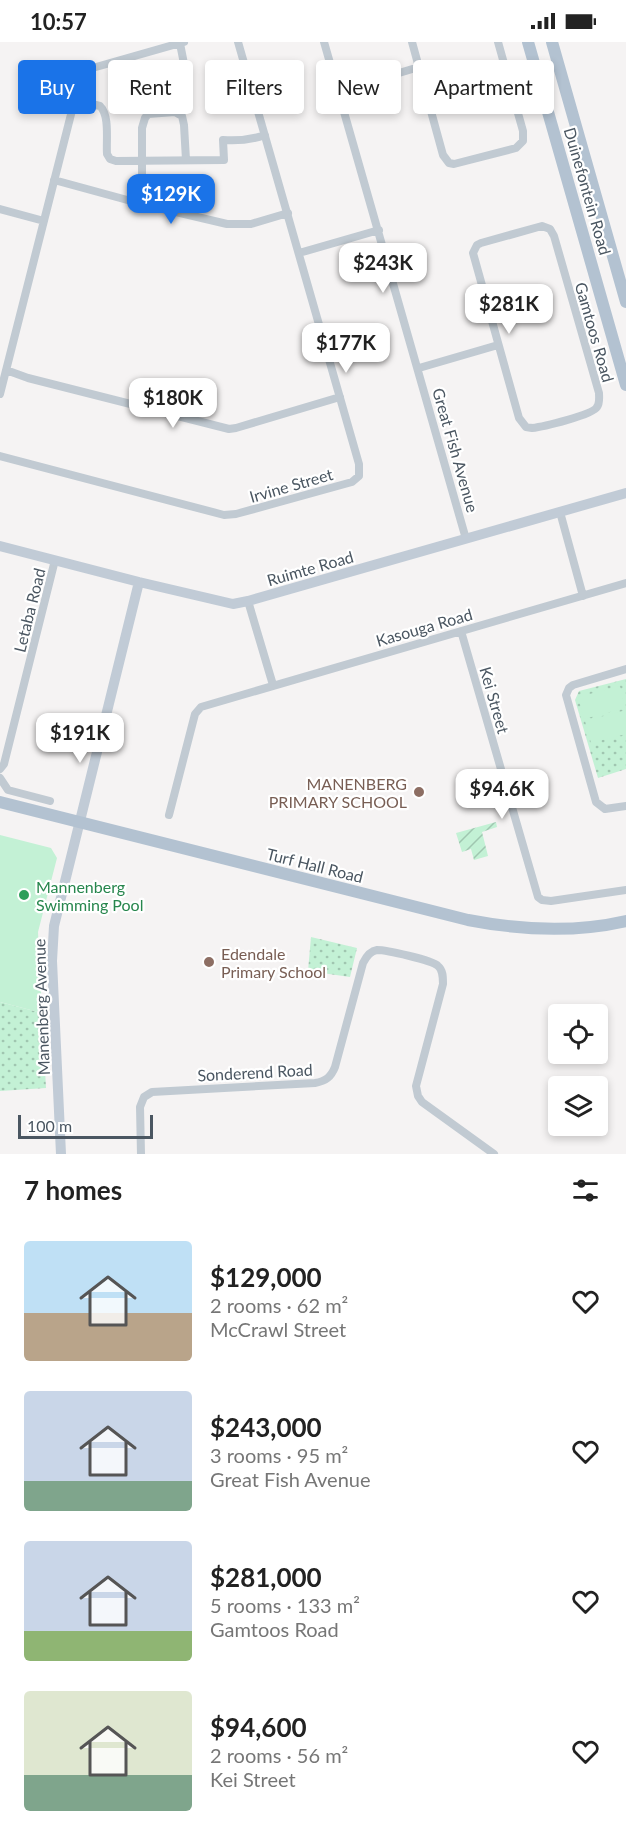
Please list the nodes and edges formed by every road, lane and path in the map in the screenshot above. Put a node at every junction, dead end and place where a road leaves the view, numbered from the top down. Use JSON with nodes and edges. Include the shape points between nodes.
{"nodes":[{"id":1,"x":237,"y":42,"type":"edge"},
{"id":2,"x":324,"y":42,"type":"edge"},
{"id":3,"x":412,"y":42,"type":"edge"},
{"id":4,"x":498,"y":42,"type":"edge"},
{"id":5,"x":528,"y":42,"type":"edge"},
{"id":6,"x":552,"y":42,"type":"edge"},
{"id":7,"x":182,"y":43,"type":"edge"},
{"id":8,"x":184,"y":60,"type":"edge"},
{"id":9,"x":330,"y":60,"type":"edge"},
{"id":10,"x":417,"y":60,"type":"edge"},
{"id":11,"x":503,"y":60,"type":"edge"},
{"id":12,"x":96,"y":67,"type":"edge"},
{"id":13,"x":96,"y":105,"type":"edge"},
{"id":14,"x":71,"y":114,"type":"edge"},
{"id":15,"x":148,"y":114,"type":"edge"},
{"id":16,"x":181,"y":114,"type":"edge"},
{"id":17,"x":346,"y":114,"type":"edge"},
{"id":18,"x":432,"y":114,"type":"edge"},
{"id":19,"x":518,"y":114,"type":"edge"},
{"id":20,"x":266,"y":135,"type":"junction"},
{"id":21,"x":186,"y":160,"type":"junction"},
{"id":22,"x":142,"y":161,"type":"junction"},
{"id":23,"x":54,"y":180,"type":"junction"},
{"id":24,"x":142,"y":204,"type":"junction"},
{"id":25,"x":0,"y":209,"type":"edge"},
{"id":26,"x":288,"y":213,"type":"junction"},
{"id":27,"x":44,"y":221,"type":"junction"},
{"id":28,"x":379,"y":230,"type":"junction"},
{"id":29,"x":299,"y":253,"type":"junction"},
{"id":30,"x":626,"y":302,"type":"edge"},
{"id":31,"x":498,"y":345,"type":"junction"},
{"id":32,"x":419,"y":368,"type":"junction"},
{"id":33,"x":6,"y":370,"type":"junction"},
{"id":34,"x":626,"y":385,"type":"edge"},
{"id":35,"x":0,"y":394,"type":"edge"},
{"id":36,"x":340,"y":398,"type":"junction"},
{"id":37,"x":0,"y":456,"type":"edge"},
{"id":38,"x":626,"y":493,"type":"edge"},
{"id":39,"x":560,"y":512,"type":"junction"},
{"id":40,"x":466,"y":539,"type":"junction"},
{"id":41,"x":0,"y":546,"type":"edge"},
{"id":42,"x":56,"y":560,"type":"junction"},
{"id":43,"x":139,"y":582,"type":"junction"},
{"id":44,"x":626,"y":583,"type":"edge"},
{"id":45,"x":584,"y":596,"type":"junction"},
{"id":46,"x":249,"y":602,"type":"junction"},
{"id":47,"x":461,"y":631,"type":"junction"},
{"id":48,"x":626,"y":669,"type":"edge"},
{"id":49,"x":273,"y":685,"type":"junction"},
{"id":50,"x":0,"y":769,"type":"edge"},
{"id":51,"x":0,"y":778,"type":"edge"},
{"id":52,"x":50,"y":801,"type":"dead end"},
{"id":53,"x":0,"y":802,"type":"edge"},
{"id":54,"x":626,"y":806,"type":"edge"},
{"id":55,"x":170,"y":815,"type":"dead end"},
{"id":56,"x":80,"y":823,"type":"junction"},
{"id":57,"x":626,"y":890,"type":"edge"},
{"id":58,"x":626,"y":921,"type":"edge"},
{"id":59,"x":482,"y":1146,"type":"junction"},
{"id":60,"x":61,"y":1154,"type":"edge"},
{"id":61,"x":141,"y":1154,"type":"edge"},
{"id":62,"x":476,"y":1154,"type":"edge"},
{"id":63,"x":494,"y":1154,"type":"edge"}],
"edges":[{"from":1,"to":20,"type":"street","name":"Irvine Street"},
{"from":2,"to":9,"type":"street","name":"Great Fish Avenue"},
{"from":3,"to":10,"type":"street"},
{"from":4,"to":11,"type":"street"},
{"from":5,"to":34,"type":"main road","name":"Duinefontein Road"},
{"from":6,"to":30,"type":"main road","name":"Duinefontein Road"},
{"from":7,"to":8,"type":"street"},
{"from":7,"to":12,"type":"street"},
{"from":13,"to":22,"type":"street","via":[[103,108],[108,157],[116,161]]},
{"from":14,"to":23,"type":"street"},
{"from":15,"to":22,"type":"street","via":[[142,128]]},
{"from":16,"to":21,"type":"street"},
{"from":17,"to":28,"type":"street","name":"Great Fish Avenue"},
{"from":18,"to":19,"type":"street","via":[[443,155],[449,163],[459,164],[516,148],[523,141]]},
{"from":20,"to":21,"type":"street","via":[[253,140],[223,140],[224,160]]},
{"from":20,"to":26,"type":"street","name":"Irvine Street"},
{"from":21,"to":22,"type":"street"},
{"from":22,"to":24,"type":"street"},
{"from":23,"to":24,"type":"street"},
{"from":23,"to":27,"type":"street"},
{"from":24,"to":26,"type":"street","via":[[236,225]]},
{"from":25,"to":27,"type":"street"},
{"from":26,"to":29,"type":"street","name":"Irvine Street"},
{"from":27,"to":33,"type":"street"},
{"from":28,"to":29,"type":"street"},
{"from":28,"to":32,"type":"street","name":"Great Fish Avenue"},
{"from":29,"to":36,"type":"street","name":"Irvine Street"},
{"from":31,"to":31,"type":"street","name":"Gamtoos Road","via":[[474,249],[482,243],[546,227],[557,248],[598,393],[598,407],[538,428],[526,427],[519,418]]},
{"from":31,"to":32,"type":"street"},
{"from":32,"to":40,"type":"street","name":"Great Fish Avenue"},
{"from":33,"to":35,"type":"street"},
{"from":33,"to":36,"type":"street","via":[[229,429]]},
{"from":36,"to":37,"type":"street","name":"Irvine Street","via":[[360,467],[355,480],[236,514],[224,515]]},
{"from":38,"to":39,"type":"street","name":"Ruimte Road"},
{"from":39,"to":40,"type":"street","name":"Ruimte Road"},
{"from":39,"to":45,"type":"street"},
{"from":40,"to":46,"type":"street","name":"Ruimte Road"},
{"from":41,"to":42,"type":"street","name":"Ruimte Road"},
{"from":42,"to":43,"type":"street","name":"Ruimte Road"},
{"from":42,"to":50,"type":"street","name":"Letaba Road"},
{"from":43,"to":46,"type":"street","name":"Ruimte Road","via":[[217,602]]},
{"from":43,"to":56,"type":"street","name":"Manenberg Avenue"},
{"from":44,"to":45,"type":"street","name":"Kasouga Road"},
{"from":45,"to":47,"type":"street","name":"Kasouga Road"},
{"from":46,"to":49,"type":"street"},
{"from":47,"to":49,"type":"street","name":"Kasouga Road"},
{"from":47,"to":57,"type":"street","name":"Kei Street","via":[[537,895],[551,901]]},
{"from":48,"to":54,"type":"street","via":[[573,685],[566,695],[596,802],[605,809]]},
{"from":49,"to":55,"type":"street","name":"Kasouga Road","via":[[197,710]]},
{"from":51,"to":52,"type":"street","via":[[8,790]]},
{"from":53,"to":56,"type":"main road","name":"Turf Hall Road"},
{"from":56,"to":58,"type":"main road","name":"Turf Hall Road","via":[[468,920],[523,928]]},
{"from":56,"to":60,"type":"street","name":"Manenberg Avenue","via":[[57,912],[52,950]]},
{"from":59,"to":61,"type":"street","name":"Sonderend Road","via":[[418,1096],[416,1086],[443,984],[442,971],[429,961],[377,950],[363,963],[335,1067],[325,1081],[152,1092],[140,1107]]},
{"from":59,"to":62,"type":"street"},
{"from":59,"to":63,"type":"street","name":"Sonderend Road"}]}
